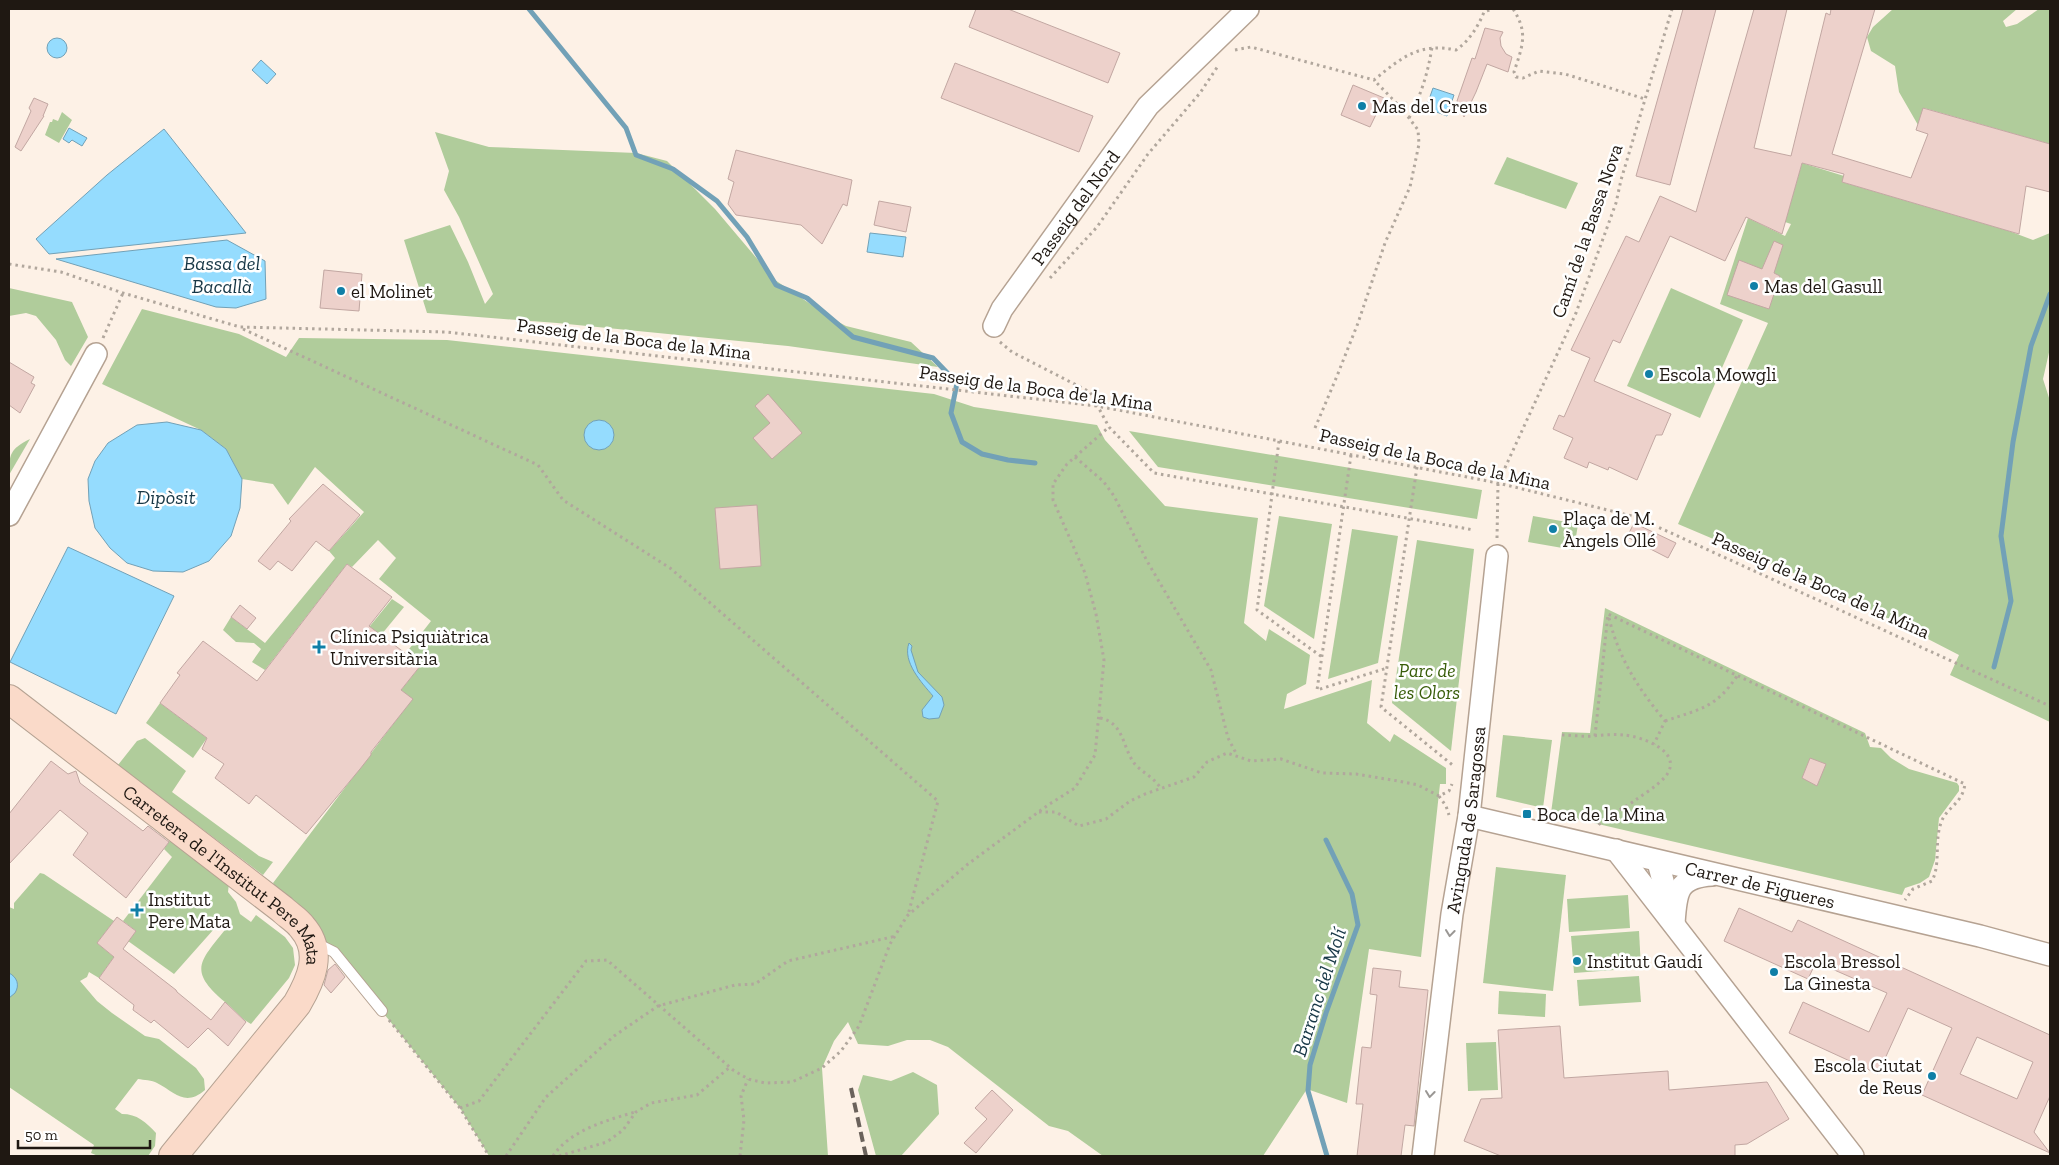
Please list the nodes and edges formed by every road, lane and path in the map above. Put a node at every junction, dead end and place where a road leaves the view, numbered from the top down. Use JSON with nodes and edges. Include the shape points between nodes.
{"nodes":[{"id":1,"x":1248,"y":9,"type":"edge"},
{"id":2,"x":1492,"y":9,"type":"edge"},
{"id":3,"x":1514,"y":9,"type":"edge"},
{"id":4,"x":1672,"y":9,"type":"edge"},
{"id":5,"x":1432,"y":47,"type":"junction"},
{"id":6,"x":1231,"y":54,"type":"dead end"},
{"id":7,"x":1220,"y":65,"type":"dead end"},
{"id":8,"x":1374,"y":80,"type":"junction"},
{"id":9,"x":1645,"y":99,"type":"junction"},
{"id":10,"x":1409,"y":118,"type":"junction"},
{"id":11,"x":9,"y":264,"type":"edge"},
{"id":12,"x":1048,"y":280,"type":"dead end"},
{"id":13,"x":123,"y":293,"type":"junction"},
{"id":14,"x":994,"y":326,"type":"joint"},
{"id":15,"x":240,"y":328,"type":"junction"},
{"id":16,"x":96,"y":354,"type":"joint"},
{"id":17,"x":1097,"y":406,"type":"junction"},
{"id":18,"x":1109,"y":427,"type":"junction"},
{"id":19,"x":1315,"y":428,"type":"dead end"},
{"id":20,"x":1280,"y":441,"type":"junction"},
{"id":21,"x":1351,"y":454,"type":"junction"},
{"id":22,"x":1075,"y":457,"type":"junction"},
{"id":23,"x":1417,"y":467,"type":"junction"},
{"id":24,"x":1498,"y":483,"type":"junction"},
{"id":25,"x":1272,"y":494,"type":"junction"},
{"id":26,"x":1343,"y":506,"type":"junction"},
{"id":27,"x":9,"y":515,"type":"edge"},
{"id":28,"x":1409,"y":518,"type":"junction"},
{"id":29,"x":1474,"y":530,"type":"dead end"},
{"id":30,"x":1497,"y":556,"type":"joint"},
{"id":31,"x":1608,"y":614,"type":"junction"},
{"id":32,"x":1322,"y":657,"type":"junction"},
{"id":33,"x":1387,"y":668,"type":"junction"},
{"id":34,"x":1737,"y":676,"type":"junction"},
{"id":35,"x":9,"y":699,"type":"edge"},
{"id":36,"x":2050,"y":706,"type":"edge"},
{"id":37,"x":1100,"y":718,"type":"junction"},
{"id":38,"x":1665,"y":721,"type":"junction"},
{"id":39,"x":1562,"y":735,"type":"dead end"},
{"id":40,"x":1594,"y":736,"type":"junction"},
{"id":41,"x":1654,"y":744,"type":"junction"},
{"id":42,"x":1237,"y":755,"type":"junction"},
{"id":43,"x":1455,"y":767,"type":"dead end"},
{"id":44,"x":1453,"y":781,"type":"dead end"},
{"id":45,"x":1160,"y":787,"type":"junction"},
{"id":46,"x":1439,"y":796,"type":"junction"},
{"id":47,"x":1039,"y":812,"type":"junction"},
{"id":48,"x":1460,"y":817,"type":"junction"},
{"id":49,"x":1595,"y":829,"type":"dead end"},
{"id":50,"x":1616,"y":850,"type":"junction"},
{"id":51,"x":1658,"y":862,"type":"junction"},
{"id":52,"x":1714,"y":874,"type":"junction"},
{"id":53,"x":1650,"y":894,"type":"junction"},
{"id":54,"x":1904,"y":901,"type":"dead end"},
{"id":55,"x":907,"y":916,"type":"junction"},
{"id":56,"x":1674,"y":924,"type":"junction"},
{"id":57,"x":896,"y":936,"type":"junction"},
{"id":58,"x":310,"y":940,"type":"junction"},
{"id":59,"x":2050,"y":955,"type":"edge"},
{"id":60,"x":658,"y":1006,"type":"junction"},
{"id":61,"x":382,"y":1011,"type":"joint"},
{"id":62,"x":730,"y":1067,"type":"junction"},
{"id":63,"x":748,"y":1079,"type":"junction"},
{"id":64,"x":460,"y":1108,"type":"junction"},
{"id":65,"x":636,"y":1112,"type":"junction"},
{"id":66,"x":174,"y":1156,"type":"edge"},
{"id":67,"x":489,"y":1156,"type":"edge"},
{"id":68,"x":506,"y":1156,"type":"edge"},
{"id":69,"x":553,"y":1156,"type":"edge"},
{"id":70,"x":559,"y":1156,"type":"edge"},
{"id":71,"x":740,"y":1156,"type":"edge"},
{"id":72,"x":1423,"y":1156,"type":"edge"},
{"id":73,"x":1853,"y":1156,"type":"edge"}],
"edges":[{"from":1,"to":14,"type":"street","name":"Passeig del Nord","via":[[1148,106],[1002,309]]},
{"from":2,"to":5,"type":"path","via":[[1484,12],[1479,25],[1456,50]]},
{"from":3,"to":9,"type":"path","via":[[1522,22],[1522,45],[1514,72],[1516,77],[1523,78],[1539,71],[1565,74]]},
{"from":4,"to":9,"type":"path","name":"Camí de la Bassa Nova"},
{"from":5,"to":8,"type":"path","via":[[1418,50],[1396,62]]},
{"from":5,"to":10,"type":"path","via":[[1422,94]]},
{"from":6,"to":8,"type":"path","via":[[1236,48],[1251,47]]},
{"from":7,"to":12,"type":"path","via":[[1148,154],[1097,227]]},
{"from":8,"to":10,"type":"path"},
{"from":9,"to":24,"type":"path","name":"Camí de la Bassa Nova","via":[[1616,203],[1585,290]]},
{"from":10,"to":19,"type":"path","via":[[1418,130],[1419,144],[1410,187],[1385,243],[1338,376]]},
{"from":11,"to":13,"type":"path","name":"Passeig de la Boca de la Mina","via":[[61,272]]},
{"from":13,"to":15,"type":"path","name":"Passeig de la Boca de la Mina"},
{"from":13,"to":16,"type":"path"},
{"from":14,"to":17,"type":"path","via":[[996,339],[1012,352],[1090,392]]},
{"from":15,"to":17,"type":"path","name":"Passeig de la Boca de la Mina","via":[[447,332]]},
{"from":15,"to":55,"type":"path","via":[[538,465],[563,500],[670,568],[938,801]]},
{"from":16,"to":27,"type":"street"},
{"from":17,"to":18,"type":"path"},
{"from":17,"to":20,"type":"path","name":"Passeig de la Boca de la Mina"},
{"from":18,"to":22,"type":"path"},
{"from":18,"to":25,"type":"path","via":[[1154,473]]},
{"from":20,"to":21,"type":"path","name":"Passeig de la Boca de la Mina"},
{"from":20,"to":25,"type":"path"},
{"from":21,"to":23,"type":"path","name":"Passeig de la Boca de la Mina"},
{"from":21,"to":26,"type":"path"},
{"from":22,"to":37,"type":"path","via":[[1053,484],[1053,500],[1085,573],[1096,614],[1104,660]]},
{"from":22,"to":42,"type":"path","via":[[1103,481],[1114,496],[1146,561],[1211,670],[1228,738]]},
{"from":23,"to":24,"type":"path","name":"Passeig de la Boca de la Mina"},
{"from":23,"to":28,"type":"path"},
{"from":24,"to":30,"type":"path"},
{"from":24,"to":36,"type":"path","name":"Passeig de la Boca de la Mina","via":[[1636,517]]},
{"from":25,"to":26,"type":"path"},
{"from":25,"to":32,"type":"path","via":[[1257,610]]},
{"from":26,"to":28,"type":"path"},
{"from":26,"to":32,"type":"path"},
{"from":28,"to":29,"type":"path"},
{"from":28,"to":33,"type":"path"},
{"from":30,"to":48,"type":"street","name":"Avinguda de Saragossa"},
{"from":31,"to":34,"type":"path"},
{"from":31,"to":38,"type":"path","via":[[1628,668],[1641,692]]},
{"from":31,"to":40,"type":"path"},
{"from":32,"to":33,"type":"path","via":[[1317,690]]},
{"from":33,"to":43,"type":"path","via":[[1382,708]]},
{"from":34,"to":38,"type":"path","via":[[1721,697],[1710,705]]},
{"from":34,"to":54,"type":"path","via":[[1965,784],[1957,804],[1941,821],[1937,869],[1932,881],[1913,889]]},
{"from":35,"to":58,"type":"street","name":"Carretera de l'Institut Pere Mata","via":[[282,909],[303,927]]},
{"from":37,"to":45,"type":"path","via":[[1112,722],[1134,764]]},
{"from":37,"to":47,"type":"path","via":[[1095,755],[1074,788]]},
{"from":38,"to":41,"type":"path"},
{"from":39,"to":40,"type":"path"},
{"from":40,"to":41,"type":"path","via":[[1625,735]]},
{"from":41,"to":49,"type":"path","via":[[1669,756],[1665,777]]},
{"from":42,"to":45,"type":"path","via":[[1227,753],[1217,757],[1194,776]]},
{"from":42,"to":46,"type":"path","via":[[1251,761],[1281,759],[1322,773],[1363,775],[1418,785]]},
{"from":44,"to":46,"type":"path","via":[[1449,791]]},
{"from":45,"to":47,"type":"path","via":[[1130,801],[1106,819],[1079,826],[1056,812]]},
{"from":46,"to":48,"type":"path"},
{"from":47,"to":55,"type":"path","via":[[968,864]]},
{"from":48,"to":50,"type":"street","name":"Carrer de Figueres"},
{"from":48,"to":72,"type":"street","name":"Avinguda de Saragossa","one_way":true,"via":[[1452,914]]},
{"from":50,"to":51,"type":"street","name":"Carrer de Figueres"},
{"from":50,"to":53,"type":"street"},
{"from":51,"to":52,"type":"street","name":"Carrer de Figueres"},
{"from":51,"to":53,"type":"street","via":[[1646,871]]},
{"from":51,"to":56,"type":"street"},
{"from":52,"to":56,"type":"street","via":[[1683,883],[1678,892]]},
{"from":52,"to":59,"type":"street","name":"Carrer de Figueres"},
{"from":53,"to":56,"type":"street"},
{"from":55,"to":57,"type":"path"},
{"from":56,"to":73,"type":"street"},
{"from":57,"to":60,"type":"path","via":[[788,961],[755,984],[735,985]]},
{"from":57,"to":63,"type":"path","via":[[859,1026],[841,1051],[822,1068],[792,1082],[765,1084]]},
{"from":58,"to":61,"type":"lane","via":[[334,952]]},
{"from":58,"to":66,"type":"street","name":"Carretera de l'Institut Pere Mata","via":[[314,952],[313,968],[310,982],[297,1004]]},
{"from":60,"to":62,"type":"path"},
{"from":60,"to":64,"type":"path","via":[[607,960],[586,961],[479,1101]]},
{"from":60,"to":68,"type":"path","via":[[614,1036],[546,1097]]},
{"from":61,"to":64,"type":"path"},
{"from":62,"to":63,"type":"path"},
{"from":62,"to":65,"type":"path","via":[[697,1095],[651,1104]]},
{"from":63,"to":71,"type":"path","via":[[741,1096],[744,1120]]},
{"from":64,"to":67,"type":"path"},
{"from":65,"to":69,"type":"path","via":[[583,1131]]},
{"from":65,"to":70,"type":"path","via":[[623,1130],[607,1142]]}]}
